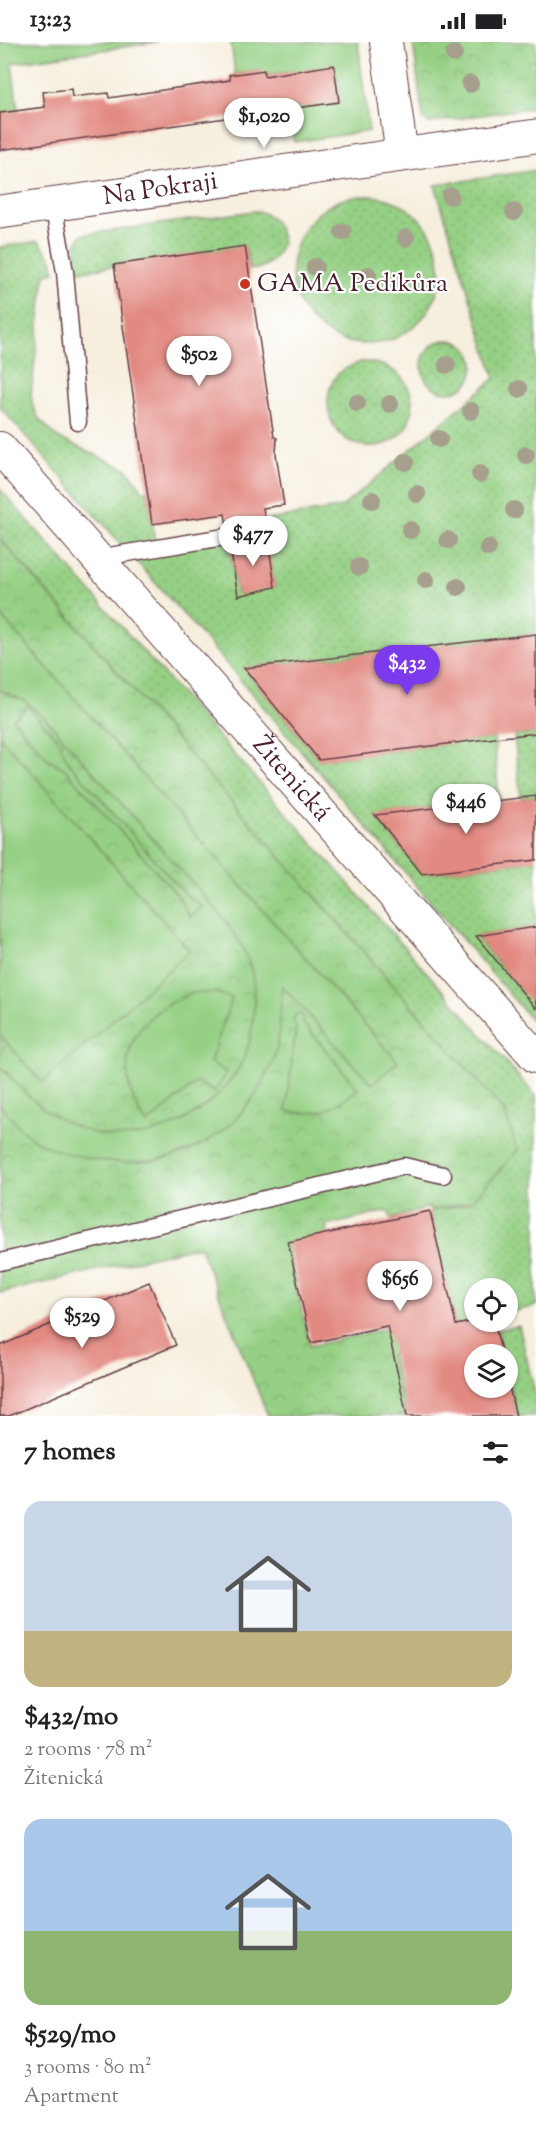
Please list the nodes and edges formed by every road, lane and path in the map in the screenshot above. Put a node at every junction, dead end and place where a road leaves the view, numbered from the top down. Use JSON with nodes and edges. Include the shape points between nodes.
{"nodes":[{"id":1,"x":386,"y":42,"type":"edge"},
{"id":2,"x":536,"y":136,"type":"edge"},
{"id":3,"x":402,"y":155,"type":"junction"},
{"id":4,"x":53,"y":204,"type":"junction"},
{"id":5,"x":0,"y":212,"type":"edge"},
{"id":6,"x":78,"y":422,"type":"dead end"},
{"id":7,"x":0,"y":448,"type":"edge"},
{"id":8,"x":273,"y":529,"type":"dead end"},
{"id":9,"x":97,"y":558,"type":"junction"},
{"id":10,"x":536,"y":1057,"type":"edge"},
{"id":11,"x":443,"y":1175,"type":"dead end"},
{"id":12,"x":0,"y":1262,"type":"edge"}],
"edges":[{"from":1,"to":3,"type":"street"},
{"from":2,"to":3,"type":"street","name":"Na Pokraji"},
{"from":3,"to":4,"type":"street","name":"Na Pokraji"},
{"from":4,"to":5,"type":"street","name":"Na Pokraji"},
{"from":4,"to":6,"type":"lane","via":[[65,272]]},
{"from":7,"to":9,"type":"street","name":"Žitenická"},
{"from":8,"to":9,"type":"lane"},
{"from":9,"to":10,"type":"street","name":"Žitenická"},
{"from":11,"to":12,"type":"lane","via":[[404,1166]]}]}
